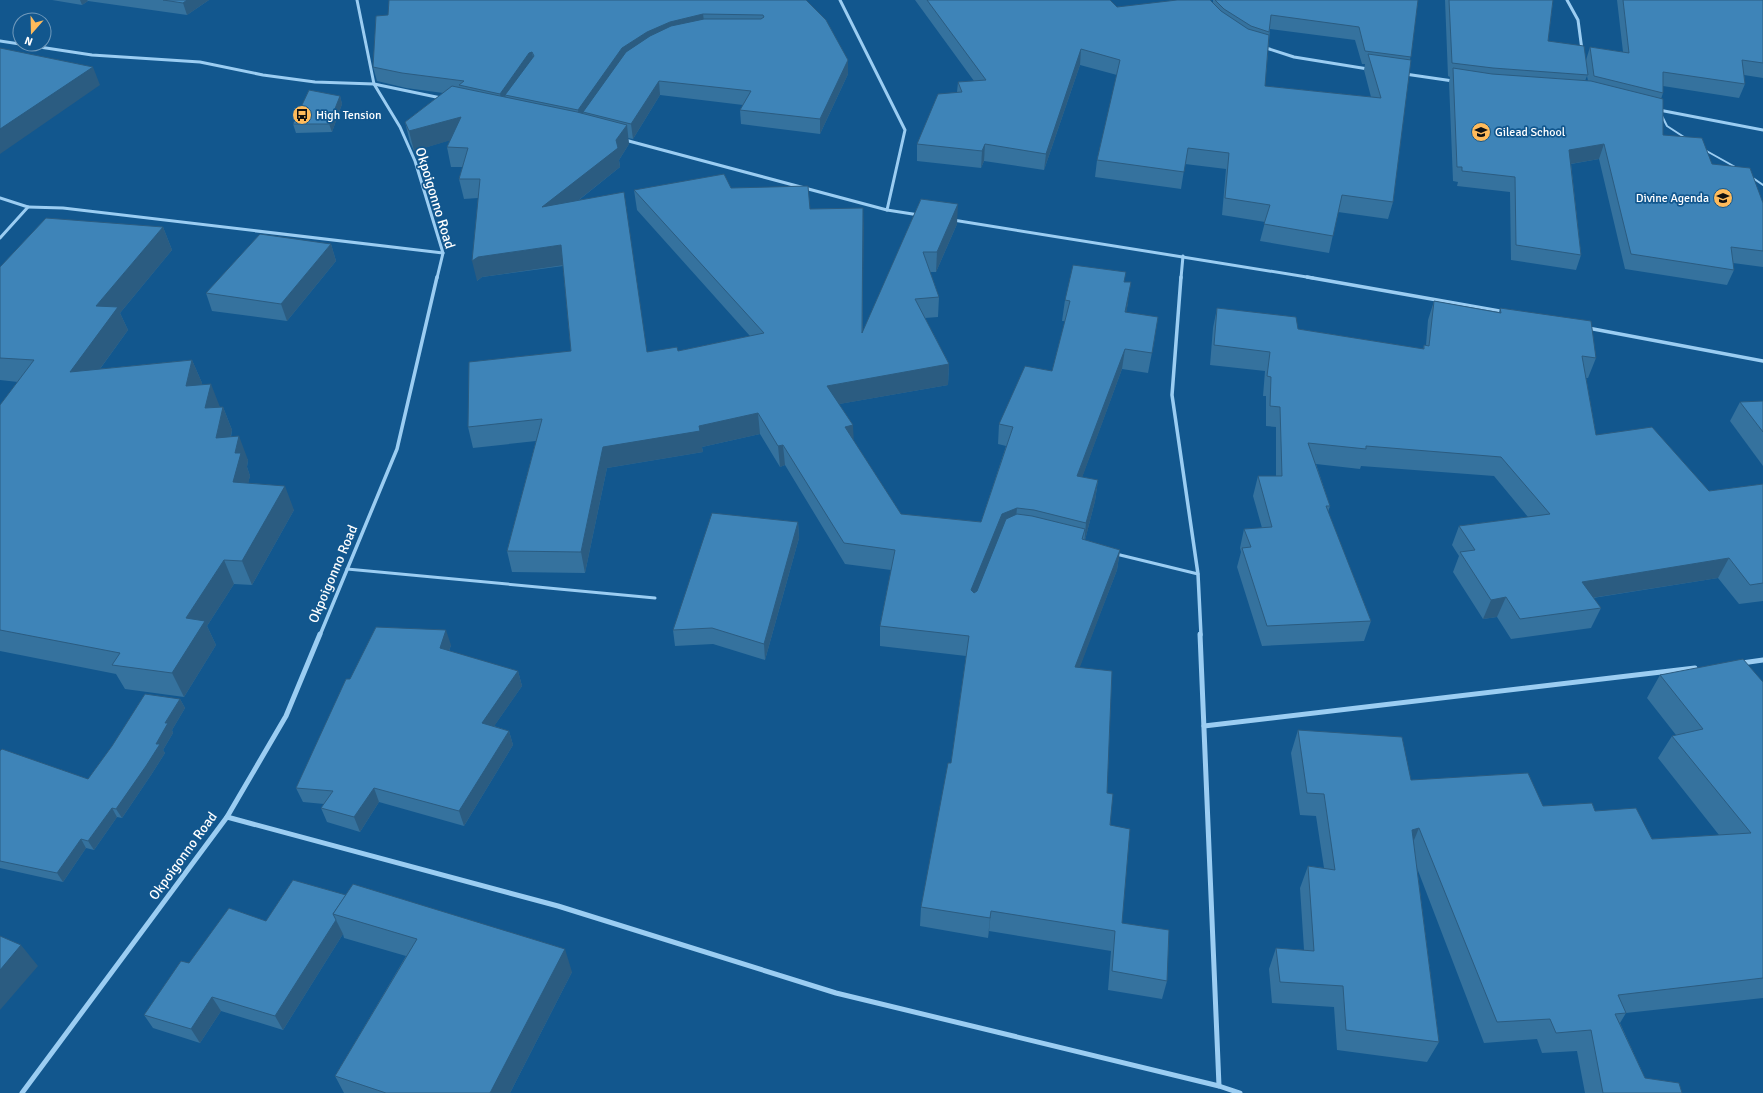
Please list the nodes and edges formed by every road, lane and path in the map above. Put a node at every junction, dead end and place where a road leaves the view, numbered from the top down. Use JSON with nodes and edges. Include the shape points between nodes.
{"nodes":[{"id":1,"x":357,"y":0,"type":"edge"},
{"id":2,"x":840,"y":0,"type":"edge"},
{"id":3,"x":1567,"y":0,"type":"edge"},
{"id":4,"x":0,"y":41,"type":"edge"},
{"id":5,"x":1261,"y":46,"type":"edge"},
{"id":6,"x":1582,"y":56,"type":"edge"},
{"id":7,"x":1372,"y":69,"type":"edge"},
{"id":8,"x":1403,"y":74,"type":"edge"},
{"id":9,"x":1457,"y":81,"type":"edge"},
{"id":10,"x":374,"y":84,"type":"junction"},
{"id":11,"x":443,"y":99,"type":"edge"},
{"id":12,"x":1653,"y":109,"type":"edge"},
{"id":13,"x":1661,"y":111,"type":"junction"},
{"id":14,"x":1763,"y":130,"type":"edge"},
{"id":15,"x":619,"y":139,"type":"edge"},
{"id":16,"x":1694,"y":143,"type":"edge"},
{"id":17,"x":1700,"y":147,"type":"edge"},
{"id":18,"x":1741,"y":170,"type":"edge"},
{"id":19,"x":1748,"y":174,"type":"edge"},
{"id":20,"x":1763,"y":186,"type":"edge"},
{"id":21,"x":0,"y":198,"type":"edge"},
{"id":22,"x":28,"y":207,"type":"junction"},
{"id":23,"x":887,"y":210,"type":"junction"},
{"id":24,"x":926,"y":216,"type":"edge"},
{"id":25,"x":949,"y":219,"type":"edge"},
{"id":26,"x":0,"y":238,"type":"edge"},
{"id":27,"x":443,"y":253,"type":"junction"},
{"id":28,"x":1184,"y":256,"type":"junction"},
{"id":29,"x":1508,"y":313,"type":"edge"},
{"id":30,"x":1585,"y":327,"type":"edge"},
{"id":31,"x":1763,"y":361,"type":"edge"},
{"id":32,"x":1114,"y":554,"type":"edge"},
{"id":33,"x":347,"y":569,"type":"junction"},
{"id":34,"x":1198,"y":574,"type":"junction"},
{"id":35,"x":655,"y":598,"type":"dead end"},
{"id":36,"x":1763,"y":660,"type":"edge"},
{"id":37,"x":1739,"y":663,"type":"edge"},
{"id":38,"x":1700,"y":668,"type":"edge"},
{"id":39,"x":1204,"y":726,"type":"junction"},
{"id":40,"x":227,"y":817,"type":"junction"},
{"id":41,"x":1220,"y":1086,"type":"junction"},
{"id":42,"x":22,"y":1093,"type":"edge"},
{"id":43,"x":1240,"y":1093,"type":"edge"}],
"edges":[{"from":1,"to":10,"type":"street","name":"Okpoigonno Road"},
{"from":2,"to":23,"type":"street","via":[[905,130]]},
{"from":3,"to":6,"type":"street","via":[[1578,20]]},
{"from":4,"to":10,"type":"street","via":[[92,55],[200,62],[263,75],[315,82]]},
{"from":5,"to":7,"type":"street","via":[[1294,57]]},
{"from":8,"to":9,"type":"street"},
{"from":10,"to":11,"type":"street"},
{"from":10,"to":27,"type":"street","name":"Okpoigonno Road","via":[[400,126],[415,161]]},
{"from":12,"to":13,"type":"street"},
{"from":13,"to":14,"type":"street"},
{"from":13,"to":16,"type":"lane","via":[[1667,126]]},
{"from":15,"to":23,"type":"street"},
{"from":17,"to":18,"type":"lane"},
{"from":19,"to":20,"type":"lane"},
{"from":21,"to":22,"type":"street"},
{"from":22,"to":26,"type":"street"},
{"from":22,"to":27,"type":"street","via":[[63,208]]},
{"from":23,"to":24,"type":"street"},
{"from":25,"to":28,"type":"street"},
{"from":27,"to":33,"type":"street","name":"Okpoigonno Road","via":[[397,449]]},
{"from":28,"to":29,"type":"street"},
{"from":28,"to":34,"type":"street","via":[[1172,395]]},
{"from":30,"to":31,"type":"street"},
{"from":32,"to":34,"type":"lane"},
{"from":33,"to":35,"type":"lane"},
{"from":33,"to":40,"type":"street","name":"Okpoigonno Road","via":[[286,716]]},
{"from":34,"to":39,"type":"street"},
{"from":36,"to":37,"type":"street"},
{"from":38,"to":39,"type":"street"},
{"from":39,"to":41,"type":"street"},
{"from":40,"to":41,"type":"street","via":[[558,906],[836,993]]},
{"from":40,"to":42,"type":"street","name":"Okpoigonno Road"},
{"from":41,"to":43,"type":"street"}]}
